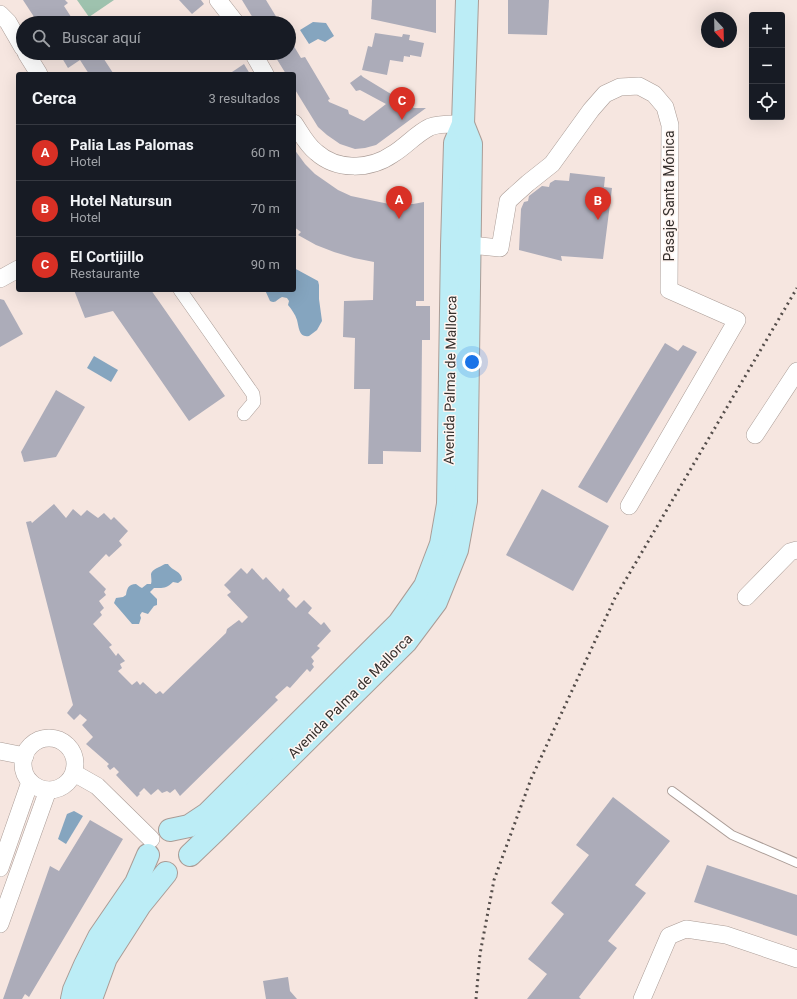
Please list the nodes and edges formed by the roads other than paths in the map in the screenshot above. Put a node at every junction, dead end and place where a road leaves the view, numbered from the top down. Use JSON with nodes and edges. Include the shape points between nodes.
{"nodes":[{"id":1,"x":218,"y":0,"type":"edge"},
{"id":2,"x":467,"y":0,"type":"edge"},
{"id":3,"x":0,"y":14,"type":"edge"},
{"id":4,"x":231,"y":16,"type":"edge"},
{"id":5,"x":16,"y":36,"type":"edge"},
{"id":6,"x":30,"y":60,"type":"edge"},
{"id":7,"x":257,"y":60,"type":"edge"},
{"id":8,"x":37,"y":72,"type":"edge"},
{"id":9,"x":264,"y":72,"type":"edge"},
{"id":10,"x":463,"y":124,"type":"junction"},
{"id":11,"x":296,"y":126,"type":"edge"},
{"id":12,"x":461,"y":245,"type":"junction"},
{"id":13,"x":16,"y":270,"type":"edge"},
{"id":14,"x":0,"y":279,"type":"edge"},
{"id":15,"x":181,"y":292,"type":"edge"},
{"id":16,"x":797,"y":372,"type":"edge"},
{"id":17,"x":244,"y":414,"type":"dead end"},
{"id":18,"x":754,"y":436,"type":"dead end"},
{"id":19,"x":629,"y":506,"type":"dead end"},
{"id":20,"x":797,"y":550,"type":"edge"},
{"id":21,"x":746,"y":597,"type":"dead end"},
{"id":22,"x":0,"y":751,"type":"edge"},
{"id":23,"x":25,"y":756,"type":"junction"},
{"id":24,"x":74,"y":773,"type":"junction"},
{"id":25,"x":30,"y":782,"type":"junction"},
{"id":26,"x":48,"y":790,"type":"junction"},
{"id":27,"x":672,"y":791,"type":"dead end"},
{"id":28,"x":156,"y":842,"type":"junction"},
{"id":29,"x":190,"y":855,"type":"junction"},
{"id":30,"x":797,"y":863,"type":"edge"},
{"id":31,"x":0,"y":868,"type":"edge"},
{"id":32,"x":166,"y":873,"type":"junction"},
{"id":33,"x":0,"y":924,"type":"edge"},
{"id":34,"x":797,"y":959,"type":"edge"},
{"id":35,"x":75,"y":997,"type":"edge"},
{"id":36,"x":642,"y":999,"type":"edge"}],
"edges":[{"from":1,"to":4,"type":"street"},
{"from":2,"to":10,"type":"main road"},
{"from":3,"to":5,"type":"street"},
{"from":6,"to":8,"type":"street"},
{"from":7,"to":9,"type":"street"},
{"from":10,"to":11,"type":"street","via":[[430,127],[392,155],[367,166],[340,165],[328,160],[316,153]]},
{"from":10,"to":12,"type":"main road","via":[[471,144]]},
{"from":12,"to":19,"type":"street","name":"Pasaje Santa Mónica","via":[[500,248],[508,201],[552,164],[605,94],[620,87],[639,86],[654,94],[666,107],[670,125],[669,290],[737,320]]},
{"from":12,"to":28,"type":"main road","name":"Avenida Palma de Mallorca","via":[[448,504],[441,544],[425,586],[399,623],[207,814]]},
{"from":12,"to":29,"type":"main road","name":"Avenida Palma de Mallorca","via":[[466,501],[457,550],[436,602],[406,642]]},
{"from":13,"to":14,"type":"street"},
{"from":15,"to":17,"type":"street","via":[[253,394],[254,402]]},
{"from":16,"to":18,"type":"street"},
{"from":20,"to":21,"type":"street","via":[[790,552]]},
{"from":22,"to":23,"type":"street"},
{"from":23,"to":24,"type":"street","via":[[30,747],[38,741],[48,738],[57,740],[66,744],[72,751],[75,760]]},
{"from":23,"to":25,"type":"street","via":[[24,770]]},
{"from":24,"to":26,"type":"street","via":[[64,786]]},
{"from":24,"to":28,"type":"street","via":[[97,786]]},
{"from":25,"to":26,"type":"street","via":[[38,788]]},
{"from":25,"to":31,"type":"street"},
{"from":26,"to":33,"type":"street"},
{"from":27,"to":30,"type":"lane","via":[[732,835]]},
{"from":28,"to":29,"type":"main road","via":[[177,832],[188,841]]},
{"from":28,"to":32,"type":"main road","via":[[150,862]]},
{"from":28,"to":35,"type":"main road","via":[[136,884],[99,937]]},
{"from":29,"to":32,"type":"main road","via":[[185,866],[173,873]]},
{"from":32,"to":35,"type":"main road","via":[[140,905],[106,958]]},
{"from":34,"to":36,"type":"street","via":[[726,935],[686,929],[669,936]]}]}
